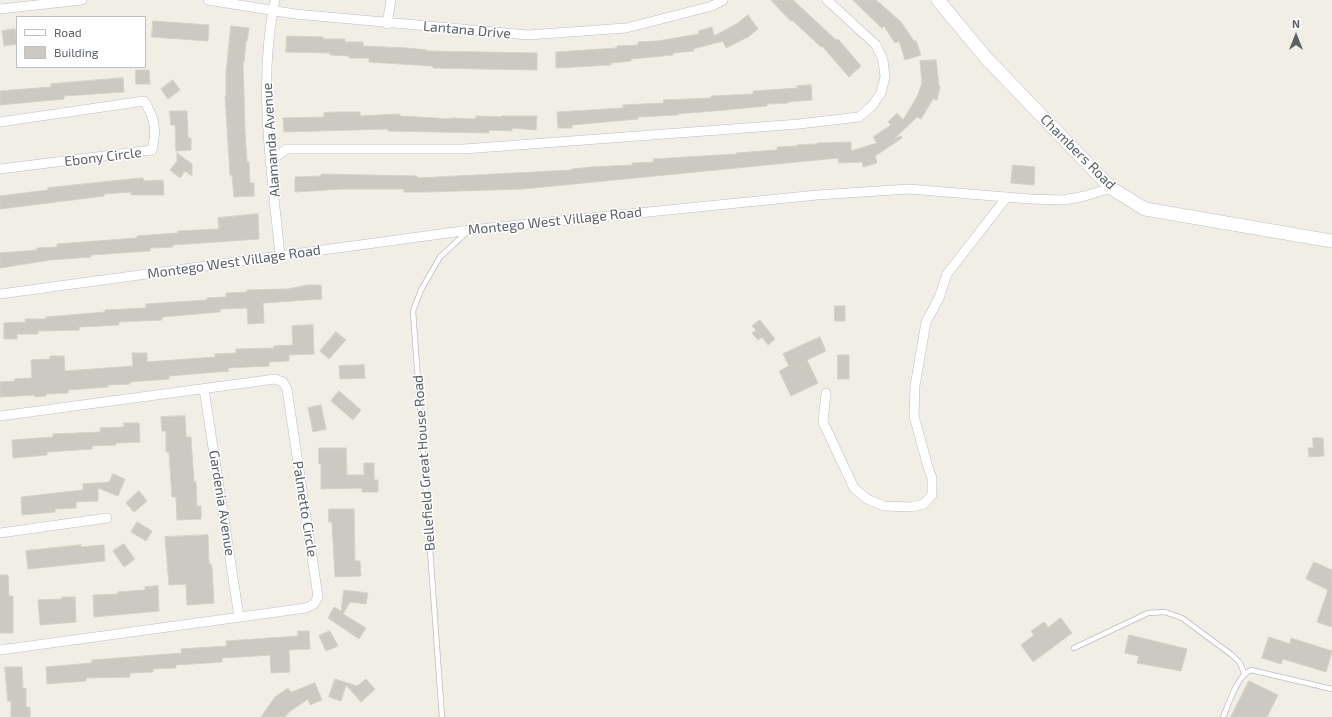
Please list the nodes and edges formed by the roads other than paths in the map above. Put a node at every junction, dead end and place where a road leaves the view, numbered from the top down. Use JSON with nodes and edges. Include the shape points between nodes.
{"nodes":[{"id":1,"x":82,"y":0,"type":"edge"},
{"id":2,"x":208,"y":0,"type":"edge"},
{"id":3,"x":275,"y":0,"type":"edge"},
{"id":4,"x":391,"y":0,"type":"edge"},
{"id":5,"x":723,"y":0,"type":"edge"},
{"id":6,"x":827,"y":0,"type":"edge"},
{"id":7,"x":938,"y":0,"type":"edge"},
{"id":8,"x":0,"y":8,"type":"edge"},
{"id":9,"x":273,"y":12,"type":"junction"},
{"id":10,"x":387,"y":24,"type":"junction"},
{"id":11,"x":0,"y":122,"type":"edge"},
{"id":12,"x":271,"y":160,"type":"junction"},
{"id":13,"x":0,"y":169,"type":"edge"},
{"id":14,"x":1112,"y":188,"type":"junction"},
{"id":15,"x":1008,"y":197,"type":"junction"},
{"id":16,"x":470,"y":230,"type":"junction"},
{"id":17,"x":1332,"y":241,"type":"edge"},
{"id":18,"x":280,"y":256,"type":"junction"},
{"id":19,"x":0,"y":294,"type":"edge"},
{"id":20,"x":204,"y":389,"type":"junction"},
{"id":21,"x":826,"y":393,"type":"dead end"},
{"id":22,"x":0,"y":416,"type":"edge"},
{"id":23,"x":107,"y":518,"type":"dead end"},
{"id":24,"x":0,"y":533,"type":"edge"},
{"id":25,"x":239,"y":617,"type":"junction"},
{"id":26,"x":1074,"y":648,"type":"dead end"},
{"id":27,"x":0,"y":650,"type":"edge"},
{"id":28,"x":1244,"y":673,"type":"junction"},
{"id":29,"x":1332,"y":689,"type":"edge"},
{"id":30,"x":442,"y":717,"type":"edge"},
{"id":31,"x":1223,"y":717,"type":"edge"}],
"edges":[{"from":1,"to":8,"type":"street"},
{"from":2,"to":9,"type":"street","name":"Lantana Drive"},
{"from":3,"to":9,"type":"street","name":"Alamanda Avenue"},
{"from":4,"to":10,"type":"street"},
{"from":5,"to":10,"type":"street","name":"Lantana Drive","via":[[712,6],[626,28],[528,35]]},
{"from":6,"to":12,"type":"street","via":[[876,45],[883,60],[885,76],[881,92],[872,106],[859,117],[799,124],[464,149],[287,149]]},
{"from":7,"to":14,"type":"street","name":"Chambers Road","via":[[987,59]]},
{"from":9,"to":10,"type":"street","name":"Lantana Drive"},
{"from":9,"to":12,"type":"street","name":"Alamanda Avenue","via":[[266,64]]},
{"from":11,"to":13,"type":"street","name":"Ebony Circle","via":[[144,101],[155,125],[155,138],[152,150]]},
{"from":12,"to":18,"type":"street","name":"Alamanda Avenue"},
{"from":14,"to":15,"type":"street","name":"Montego West Village Road","via":[[1064,200]]},
{"from":14,"to":17,"type":"street","name":"Chambers Road","via":[[1145,209]]},
{"from":15,"to":16,"type":"street","name":"Montego West Village Road","via":[[909,189],[809,196]]},
{"from":15,"to":21,"type":"street","via":[[947,274],[939,298],[926,322],[915,386],[914,416],[932,478],[932,495],[924,504],[911,507],[884,506],[867,500],[854,488],[823,422]]},
{"from":16,"to":18,"type":"street","name":"Montego West Village Road"},
{"from":16,"to":30,"type":"lane","name":"Bellefield Great House Road","via":[[440,257],[421,290],[413,311]]},
{"from":18,"to":19,"type":"street","name":"Montego West Village Road"},
{"from":20,"to":22,"type":"street","name":"Palmetto Circle"},
{"from":20,"to":25,"type":"street","name":"Gardenia Avenue"},
{"from":20,"to":25,"type":"street","name":"Palmetto Circle","via":[[275,379],[283,382],[287,389],[318,597],[314,604],[306,608]]},
{"from":23,"to":24,"type":"street"},
{"from":25,"to":27,"type":"street","name":"Palmetto Circle"},
{"from":26,"to":28,"type":"lane","via":[[1148,613],[1165,612],[1182,618],[1232,655]]},
{"from":28,"to":29,"type":"lane","via":[[1251,670]]},
{"from":28,"to":31,"type":"lane"}]}
